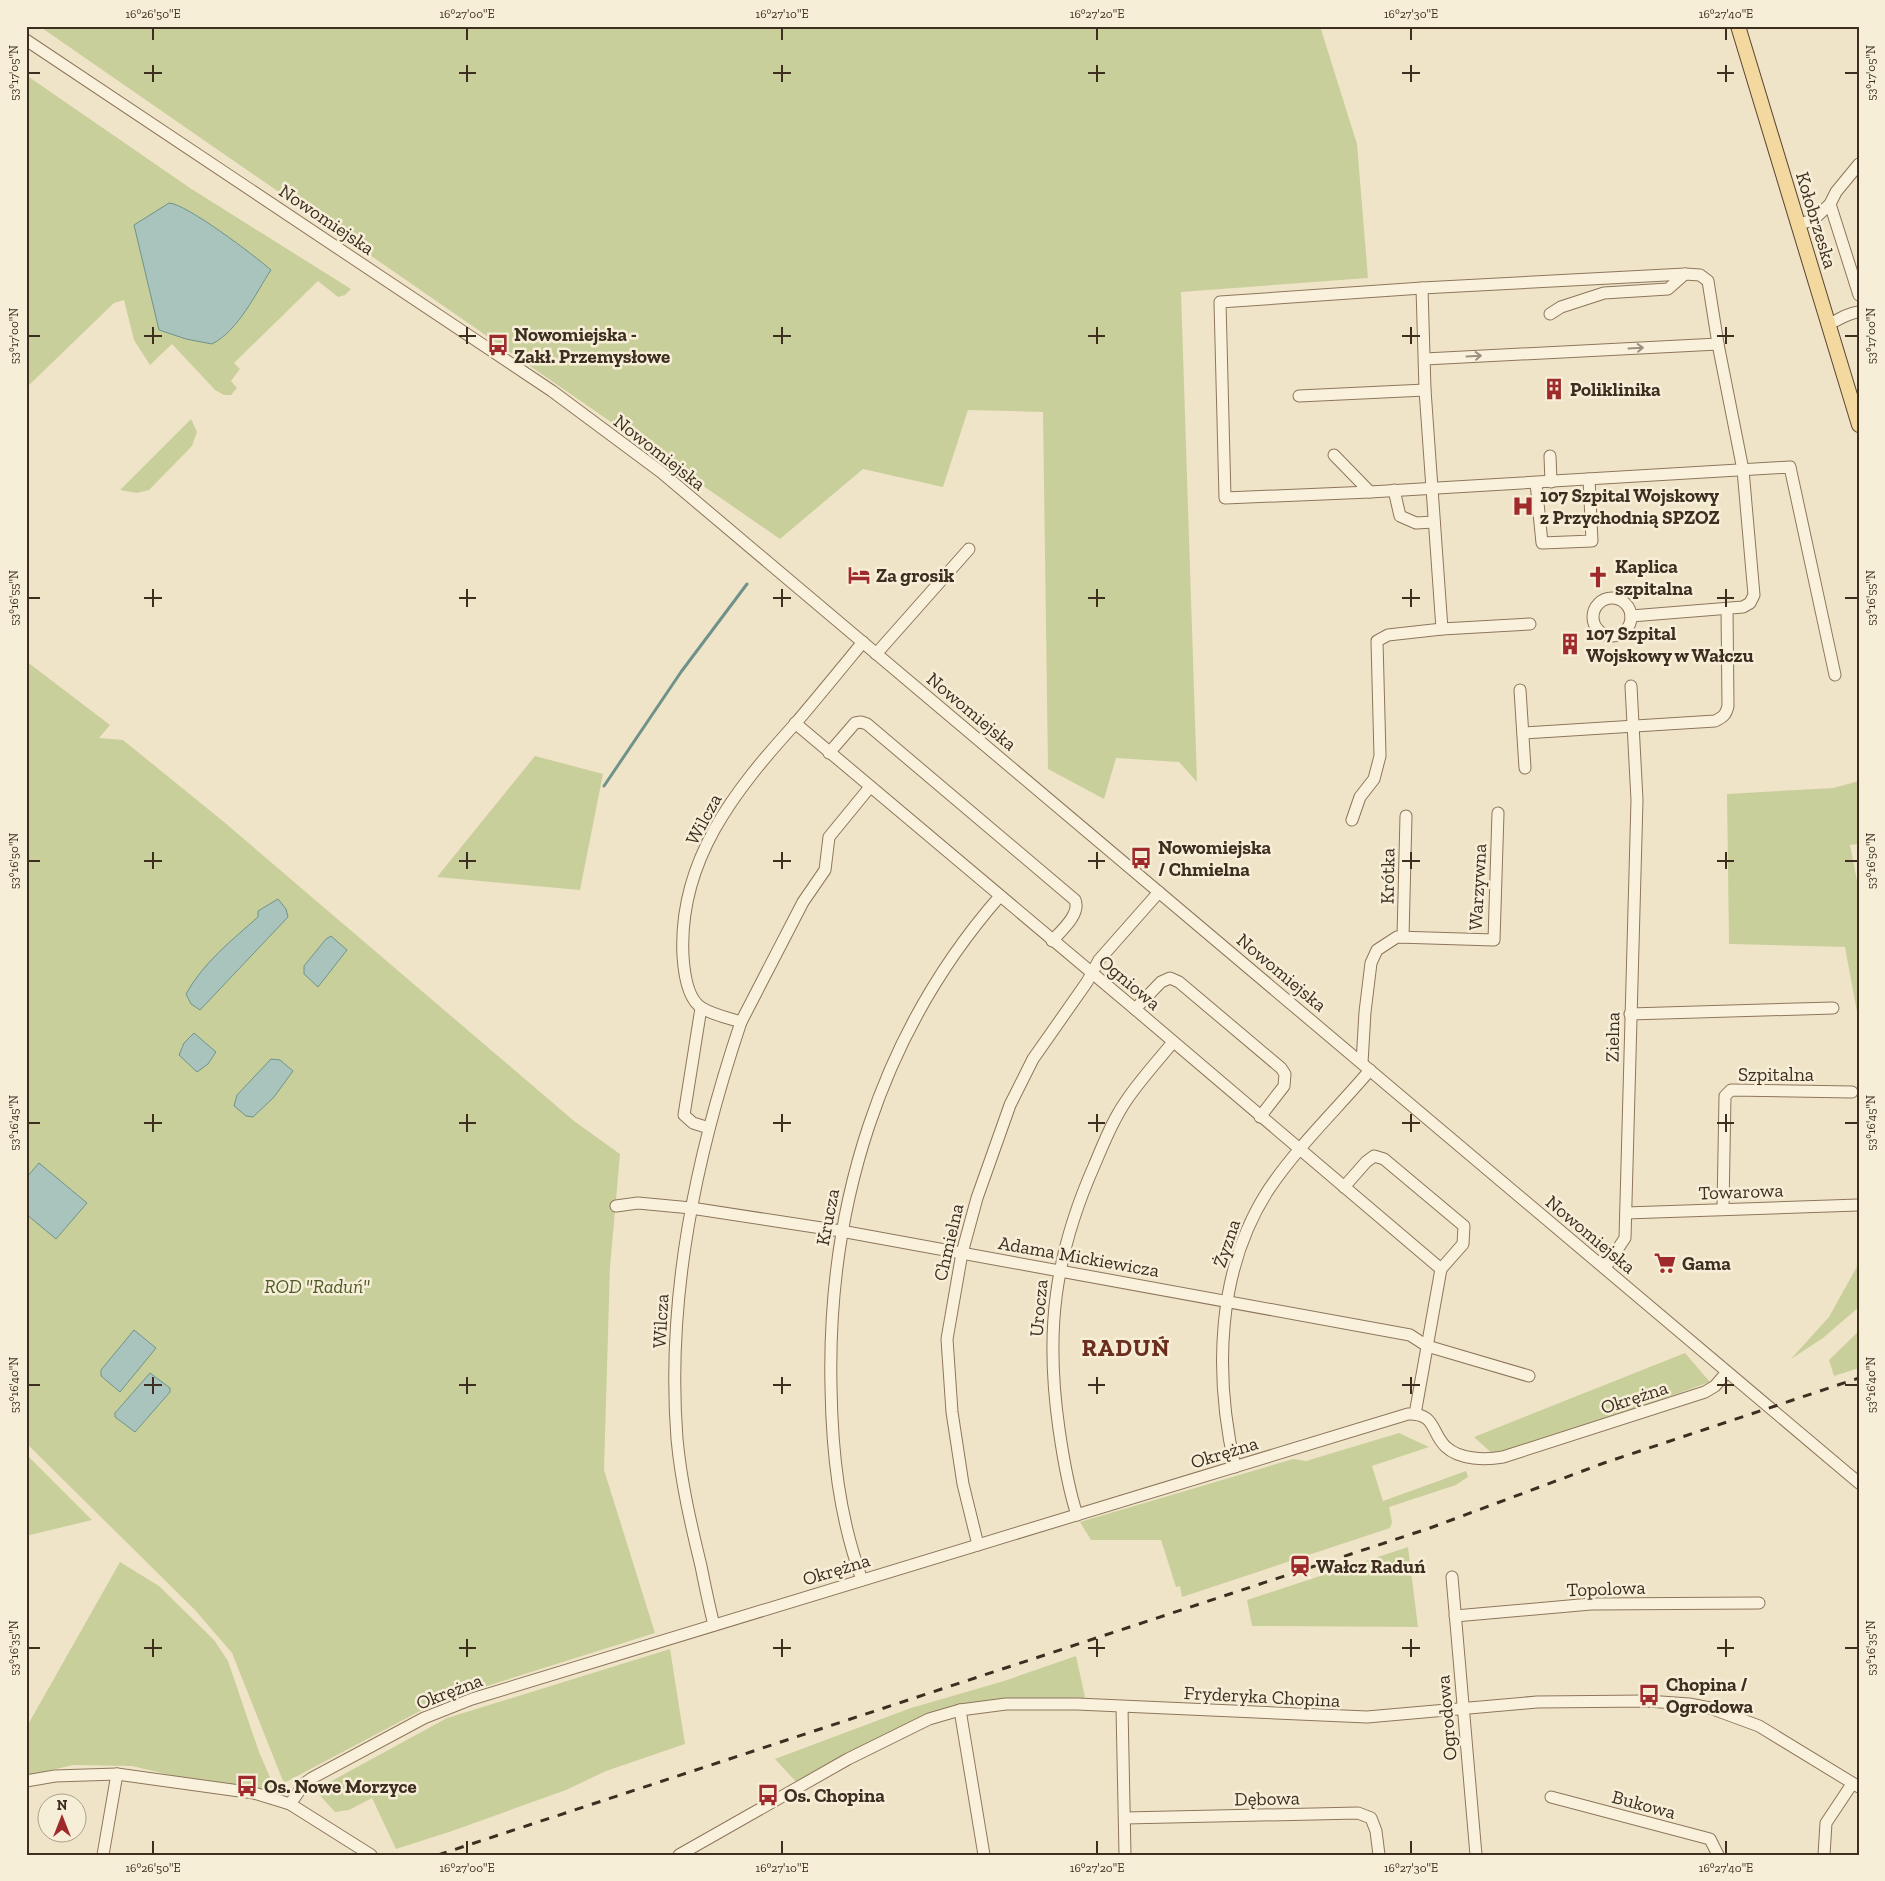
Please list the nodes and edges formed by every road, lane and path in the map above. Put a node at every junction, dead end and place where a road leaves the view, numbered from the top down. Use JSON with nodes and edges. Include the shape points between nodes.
{"nodes":[{"id":1,"x":1738,"y":26,"type":"edge"},
{"id":2,"x":26,"y":40,"type":"edge"},
{"id":3,"x":1859,"y":164,"type":"edge"},
{"id":4,"x":1830,"y":204,"type":"junction"},
{"id":5,"x":1798,"y":224,"type":"junction"},
{"id":6,"x":1685,"y":274,"type":"junction"},
{"id":7,"x":1422,"y":288,"type":"junction"},
{"id":8,"x":1859,"y":295,"type":"edge"},
{"id":9,"x":1859,"y":312,"type":"edge"},
{"id":10,"x":1550,"y":314,"type":"dead end"},
{"id":11,"x":1828,"y":324,"type":"junction"},
{"id":12,"x":1718,"y":344,"type":"junction"},
{"id":13,"x":1425,"y":359,"type":"junction"},
{"id":14,"x":1425,"y":390,"type":"junction"},
{"id":15,"x":1299,"y":396,"type":"dead end"},
{"id":16,"x":1859,"y":425,"type":"edge"},
{"id":17,"x":1334,"y":455,"type":"dead end"},
{"id":18,"x":1550,"y":456,"type":"dead end"},
{"id":19,"x":1743,"y":470,"type":"junction"},
{"id":20,"x":1589,"y":479,"type":"junction"},
{"id":21,"x":1551,"y":482,"type":"junction"},
{"id":22,"x":1536,"y":483,"type":"junction"},
{"id":23,"x":1432,"y":488,"type":"junction"},
{"id":24,"x":1394,"y":490,"type":"junction"},
{"id":25,"x":1370,"y":492,"type":"junction"},
{"id":26,"x":1434,"y":522,"type":"junction"},
{"id":27,"x":970,"y":549,"type":"dead end"},
{"id":28,"x":1727,"y":609,"type":"junction"},
{"id":29,"x":1631,"y":616,"type":"dead end"},
{"id":30,"x":1530,"y":624,"type":"dead end"},
{"id":31,"x":1442,"y":629,"type":"junction"},
{"id":32,"x":863,"y":642,"type":"junction"},
{"id":33,"x":876,"y":654,"type":"junction"},
{"id":34,"x":1835,"y":676,"type":"dead end"},
{"id":35,"x":1631,"y":686,"type":"dead end"},
{"id":36,"x":1520,"y":690,"type":"dead end"},
{"id":37,"x":795,"y":724,"type":"junction"},
{"id":38,"x":1634,"y":727,"type":"junction"},
{"id":39,"x":1523,"y":734,"type":"junction"},
{"id":40,"x":829,"y":753,"type":"junction"},
{"id":41,"x":1525,"y":768,"type":"dead end"},
{"id":42,"x":870,"y":787,"type":"junction"},
{"id":43,"x":1498,"y":813,"type":"dead end"},
{"id":44,"x":1406,"y":816,"type":"dead end"},
{"id":45,"x":1352,"y":820,"type":"dead end"},
{"id":46,"x":1159,"y":892,"type":"junction"},
{"id":47,"x":1000,"y":896,"type":"junction"},
{"id":48,"x":1403,"y":937,"type":"junction"},
{"id":49,"x":1052,"y":941,"type":"junction"},
{"id":50,"x":1092,"y":973,"type":"junction"},
{"id":51,"x":701,"y":1008,"type":"junction"},
{"id":52,"x":1833,"y":1008,"type":"dead end"},
{"id":53,"x":1135,"y":1009,"type":"junction"},
{"id":54,"x":1630,"y":1014,"type":"junction"},
{"id":55,"x":741,"y":1022,"type":"junction"},
{"id":56,"x":1173,"y":1042,"type":"junction"},
{"id":57,"x":1366,"y":1066,"type":"junction"},
{"id":58,"x":1852,"y":1092,"type":"dead end"},
{"id":59,"x":1260,"y":1117,"type":"junction"},
{"id":60,"x":709,"y":1128,"type":"junction"},
{"id":61,"x":1301,"y":1150,"type":"junction"},
{"id":62,"x":1344,"y":1187,"type":"junction"},
{"id":63,"x":616,"y":1206,"type":"dead end"},
{"id":64,"x":1858,"y":1206,"type":"edge"},
{"id":65,"x":691,"y":1208,"type":"junction"},
{"id":66,"x":1723,"y":1208,"type":"junction"},
{"id":67,"x":1626,"y":1213,"type":"junction"},
{"id":68,"x":841,"y":1231,"type":"junction"},
{"id":69,"x":962,"y":1254,"type":"junction"},
{"id":70,"x":1605,"y":1268,"type":"junction"},
{"id":71,"x":1441,"y":1269,"type":"junction"},
{"id":72,"x":1059,"y":1270,"type":"junction"},
{"id":73,"x":1226,"y":1300,"type":"junction"},
{"id":74,"x":1427,"y":1346,"type":"junction"},
{"id":75,"x":1727,"y":1372,"type":"junction"},
{"id":76,"x":1529,"y":1376,"type":"dead end"},
{"id":77,"x":1415,"y":1414,"type":"junction"},
{"id":78,"x":1235,"y":1467,"type":"junction"},
{"id":79,"x":1848,"y":1472,"type":"junction"},
{"id":80,"x":1859,"y":1479,"type":"edge"},
{"id":81,"x":1859,"y":1483,"type":"edge"},
{"id":82,"x":1077,"y":1515,"type":"junction"},
{"id":83,"x":978,"y":1545,"type":"junction"},
{"id":84,"x":1452,"y":1578,"type":"dead end"},
{"id":85,"x":862,"y":1580,"type":"junction"},
{"id":86,"x":1759,"y":1603,"type":"dead end"},
{"id":87,"x":1455,"y":1616,"type":"junction"},
{"id":88,"x":714,"y":1625,"type":"junction"},
{"id":89,"x":1122,"y":1706,"type":"junction"},
{"id":90,"x":1463,"y":1709,"type":"junction"},
{"id":91,"x":960,"y":1710,"type":"junction"},
{"id":92,"x":117,"y":1774,"type":"junction"},
{"id":93,"x":26,"y":1781,"type":"edge"},
{"id":94,"x":1855,"y":1785,"type":"edge"},
{"id":95,"x":1551,"y":1797,"type":"dead end"},
{"id":96,"x":290,"y":1804,"type":"junction"},
{"id":97,"x":1125,"y":1818,"type":"junction"},
{"id":98,"x":103,"y":1855,"type":"edge"},
{"id":99,"x":371,"y":1855,"type":"edge"},
{"id":100,"x":679,"y":1855,"type":"edge"},
{"id":101,"x":984,"y":1855,"type":"edge"},
{"id":102,"x":1125,"y":1855,"type":"edge"},
{"id":103,"x":1379,"y":1855,"type":"edge"},
{"id":104,"x":1476,"y":1855,"type":"edge"},
{"id":105,"x":1718,"y":1855,"type":"edge"},
{"id":106,"x":1824,"y":1855,"type":"edge"}],
"edges":[{"from":1,"to":5,"type":"main road","name":"Kołobrzeska"},
{"from":2,"to":32,"type":"street","name":"Nowomiejska","via":[[552,391],[661,472]]},
{"from":3,"to":4,"type":"street"},
{"from":4,"to":5,"type":"street","via":[[1813,220]]},
{"from":4,"to":8,"type":"street"},
{"from":5,"to":11,"type":"main road","name":"Kołobrzeska"},
{"from":6,"to":7,"type":"street"},
{"from":6,"to":10,"type":"street","via":[[1668,290],[1604,293],[1561,307]]},
{"from":6,"to":12,"type":"street","via":[[1700,275],[1708,281]]},
{"from":7,"to":13,"type":"street"},
{"from":7,"to":25,"type":"street","via":[[1220,302],[1225,498]]},
{"from":9,"to":11,"type":"street","via":[[1847,313],[1839,321]]},
{"from":11,"to":16,"type":"main road","name":"Kołobrzeska"},
{"from":13,"to":12,"type":"street","one_way":true},
{"from":12,"to":19,"type":"street"},
{"from":13,"to":14,"type":"street"},
{"from":14,"to":15,"type":"street"},
{"from":14,"to":23,"type":"street"},
{"from":17,"to":25,"type":"street"},
{"from":18,"to":21,"type":"street"},
{"from":19,"to":20,"type":"street"},
{"from":19,"to":28,"type":"street","via":[[1754,595],[1744,607]]},
{"from":19,"to":34,"type":"street","via":[[1790,468]]},
{"from":20,"to":21,"type":"street"},
{"from":20,"to":22,"type":"street","via":[[1592,541],[1542,543]]},
{"from":21,"to":22,"type":"street"},
{"from":22,"to":23,"type":"street"},
{"from":23,"to":24,"type":"street"},
{"from":23,"to":26,"type":"street"},
{"from":24,"to":25,"type":"street"},
{"from":24,"to":26,"type":"street","via":[[1400,516],[1416,523]]},
{"from":26,"to":31,"type":"street"},
{"from":27,"to":33,"type":"street"},
{"from":28,"to":29,"type":"street"},
{"from":28,"to":38,"type":"street","via":[[1727,713],[1715,721]]},
{"from":30,"to":31,"type":"street"},
{"from":31,"to":45,"type":"street","via":[[1388,635],[1377,641],[1380,756],[1374,779],[1360,797]]},
{"from":32,"to":33,"type":"street","name":"Nowomiejska"},
{"from":32,"to":37,"type":"street","name":"Wilcza"},
{"from":33,"to":46,"type":"street","name":"Nowomiejska"},
{"from":35,"to":38,"type":"street","name":"Zielna"},
{"from":36,"to":39,"type":"street"},
{"from":37,"to":40,"type":"street","name":"Ogniowa"},
{"from":37,"to":51,"type":"street","name":"Wilcza","via":[[766,754],[724,810],[692,880],[682,937],[683,965],[690,994]]},
{"from":38,"to":39,"type":"street"},
{"from":38,"to":54,"type":"street","name":"Zielna","via":[[1637,800]]},
{"from":39,"to":41,"type":"street"},
{"from":40,"to":42,"type":"street","name":"Ogniowa"},
{"from":40,"to":49,"type":"street","via":[[855,723],[867,724],[1075,900],[1076,912]]},
{"from":42,"to":47,"type":"street","name":"Ogniowa"},
{"from":42,"to":55,"type":"street","name":"Wilcza","via":[[829,837],[824,870]]},
{"from":43,"to":48,"type":"street","name":"Warzywna","via":[[1494,940]]},
{"from":44,"to":48,"type":"street","name":"Krótka"},
{"from":46,"to":50,"type":"street","name":"Chmielna","via":[[1099,960]]},
{"from":46,"to":57,"type":"street","name":"Nowomiejska"},
{"from":47,"to":49,"type":"street","name":"Ogniowa"},
{"from":47,"to":68,"type":"street","name":"Krucza","via":[[958,952],[906,1035],[868,1123]]},
{"from":48,"to":57,"type":"street","name":"Warzywna","via":[[1397,937],[1377,950],[1371,963],[1365,1012]]},
{"from":49,"to":50,"type":"street","name":"Ogniowa"},
{"from":50,"to":53,"type":"street","name":"Ogniowa"},
{"from":50,"to":69,"type":"street","name":"Chmielna","via":[[1034,1059],[1010,1105],[977,1198]]},
{"from":51,"to":55,"type":"street"},
{"from":51,"to":60,"type":"street","via":[[684,1115]]},
{"from":52,"to":54,"type":"street"},
{"from":53,"to":56,"type":"street","name":"Ogniowa"},
{"from":53,"to":59,"type":"street","via":[[1161,982],[1170,978],[1179,982],[1280,1068],[1285,1074],[1284,1086]]},
{"from":54,"to":67,"type":"street","name":"Zielna"},
{"from":55,"to":60,"type":"street","name":"Wilcza"},
{"from":56,"to":59,"type":"street","name":"Ogniowa"},
{"from":56,"to":72,"type":"street","name":"Urocza","via":[[1141,1079],[1102,1146],[1079,1200]]},
{"from":57,"to":61,"type":"street","name":"Żyzna"},
{"from":57,"to":70,"type":"street","name":"Nowomiejska"},
{"from":58,"to":66,"type":"street","name":"Szpitalna","via":[[1731,1090],[1725,1096]]},
{"from":59,"to":61,"type":"street","name":"Ogniowa"},
{"from":60,"to":65,"type":"street","name":"Wilcza"},
{"from":61,"to":62,"type":"street","name":"Ogniowa"},
{"from":61,"to":73,"type":"street","name":"Żyzna","via":[[1254,1214]]},
{"from":62,"to":71,"type":"street","name":"Ogniowa"},
{"from":62,"to":71,"type":"street","via":[[1374,1156],[1384,1159],[1464,1226],[1463,1244]]},
{"from":63,"to":65,"type":"street","name":"Adama Mickiewicza","via":[[638,1203]]},
{"from":64,"to":66,"type":"street","name":"Towarowa"},
{"from":65,"to":68,"type":"street","name":"Adama Mickiewicza"},
{"from":65,"to":88,"type":"street","name":"Wilcza","via":[[678,1301],[677,1441]]},
{"from":66,"to":67,"type":"street","name":"Towarowa"},
{"from":67,"to":70,"type":"street","name":"Zielna","via":[[1625,1238]]},
{"from":68,"to":69,"type":"street","name":"Adama Mickiewicza"},
{"from":68,"to":85,"type":"street","name":"Krucza","via":[[830,1350],[831,1441],[836,1479]]},
{"from":69,"to":72,"type":"street","name":"Adama Mickiewicza"},
{"from":69,"to":83,"type":"street","name":"Chmielna","via":[[947,1339],[948,1374],[964,1484]]},
{"from":70,"to":75,"type":"street","name":"Nowomiejska"},
{"from":71,"to":74,"type":"street"},
{"from":72,"to":73,"type":"street","name":"Adama Mickiewicza"},
{"from":72,"to":82,"type":"street","name":"Urocza","via":[[1052,1320],[1052,1364],[1060,1436]]},
{"from":73,"to":74,"type":"street","name":"Adama Mickiewicza","via":[[1410,1334]]},
{"from":73,"to":78,"type":"street","name":"Żyzna","via":[[1222,1376]]},
{"from":74,"to":76,"type":"street","name":"Adama Mickiewicza"},
{"from":74,"to":77,"type":"street"},
{"from":75,"to":77,"type":"street","name":"Okrężna","via":[[1705,1392],[1503,1457],[1479,1458],[1452,1452],[1430,1421]]},
{"from":75,"to":79,"type":"street","name":"Nowomiejska"},
{"from":77,"to":78,"type":"street","name":"Okrężna"},
{"from":78,"to":82,"type":"street","name":"Okrężna"},
{"from":79,"to":80,"type":"street","name":"Nowomiejska"},
{"from":79,"to":81,"type":"street","name":"Nowomiejska"},
{"from":82,"to":83,"type":"street","name":"Okrężna"},
{"from":83,"to":85,"type":"street","name":"Okrężna"},
{"from":84,"to":87,"type":"street","name":"Ogrodowa"},
{"from":85,"to":88,"type":"street","name":"Okrężna"},
{"from":86,"to":87,"type":"street","name":"Topolowa","via":[[1591,1604]]},
{"from":87,"to":90,"type":"street","name":"Ogrodowa"},
{"from":88,"to":96,"type":"street","name":"Okrężna","via":[[437,1712],[312,1778]]},
{"from":89,"to":90,"type":"street","name":"Fryderyka Chopina","via":[[1367,1717]]},
{"from":89,"to":91,"type":"street","name":"Fryderyka Chopina","via":[[1006,1704]]},
{"from":89,"to":97,"type":"street"},
{"from":90,"to":94,"type":"street","name":"Fryderyka Chopina","via":[[1563,1701],[1647,1701],[1710,1708],[1759,1726]]},
{"from":90,"to":104,"type":"street","name":"Ogrodowa"},
{"from":91,"to":100,"type":"street","name":"Fryderyka Chopina","via":[[929,1719],[848,1759]]},
{"from":91,"to":101,"type":"street"},
{"from":92,"to":93,"type":"street","via":[[55,1776]]},
{"from":92,"to":96,"type":"street","via":[[254,1793]]},
{"from":92,"to":98,"type":"street"},
{"from":94,"to":106,"type":"street","via":[[1826,1823]]},
{"from":95,"to":105,"type":"street","name":"Bukowa","via":[[1710,1839]]},
{"from":96,"to":99,"type":"street"},
{"from":97,"to":102,"type":"street"},
{"from":97,"to":103,"type":"street","name":"Dębowa","via":[[1358,1814],[1371,1818]]}]}
